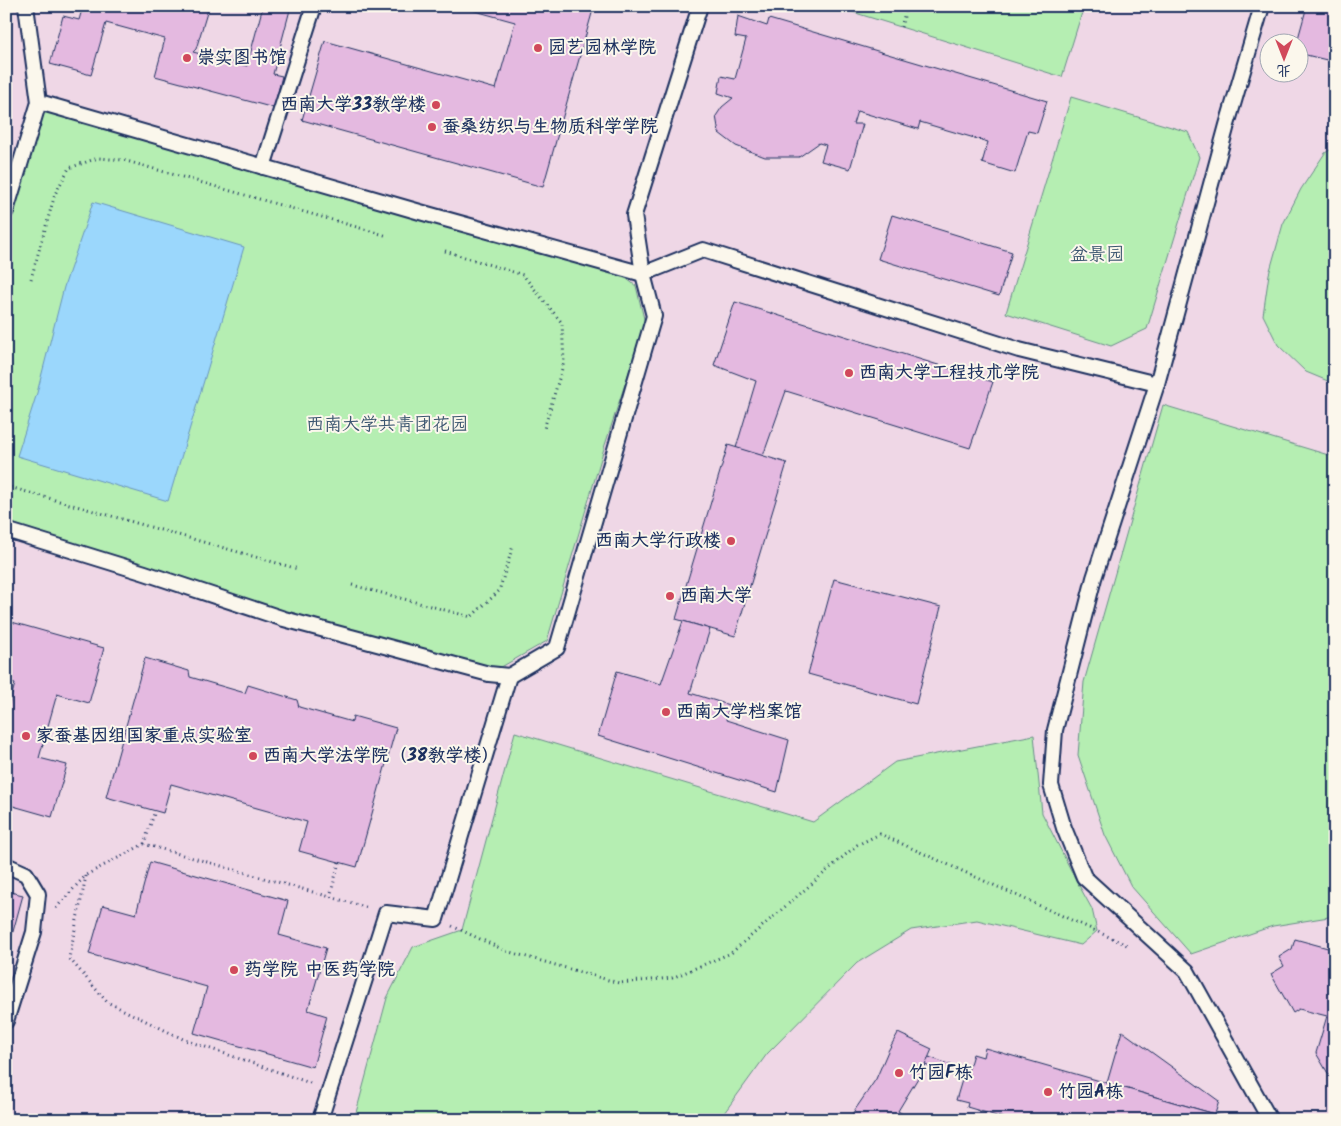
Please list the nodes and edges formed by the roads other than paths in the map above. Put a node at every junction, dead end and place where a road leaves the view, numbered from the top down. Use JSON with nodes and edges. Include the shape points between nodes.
{"nodes":[{"id":1,"x":26,"y":6,"type":"edge"},
{"id":2,"x":314,"y":6,"type":"edge"},
{"id":3,"x":700,"y":6,"type":"edge"},
{"id":4,"x":1262,"y":6,"type":"edge"},
{"id":5,"x":38,"y":102,"type":"junction"},
{"id":6,"x":263,"y":167,"type":"junction"},
{"id":7,"x":6,"y":211,"type":"edge"},
{"id":8,"x":643,"y":274,"type":"junction"},
{"id":9,"x":1157,"y":384,"type":"junction"},
{"id":10,"x":6,"y":530,"type":"edge"},
{"id":11,"x":509,"y":676,"type":"junction"},
{"id":12,"x":6,"y":865,"type":"edge"},
{"id":13,"x":6,"y":1021,"type":"edge"},
{"id":14,"x":320,"y":1120,"type":"edge"},
{"id":15,"x":1270,"y":1120,"type":"edge"}],
"edges":[{"from":1,"to":5,"type":"lane"},
{"from":2,"to":6,"type":"lane"},
{"from":3,"to":8,"type":"lane","via":[[634,215]]},
{"from":4,"to":9,"type":"lane"},
{"from":5,"to":6,"type":"lane"},
{"from":5,"to":7,"type":"lane"},
{"from":6,"to":8,"type":"lane"},
{"from":8,"to":9,"type":"lane","via":[[703,250],[1019,350]]},
{"from":8,"to":11,"type":"lane","via":[[654,316],[557,648]]},
{"from":9,"to":15,"type":"lane","via":[[1094,578],[1055,730],[1051,785],[1084,877],[1188,971]]},
{"from":10,"to":11,"type":"lane","via":[[284,619],[489,674]]},
{"from":11,"to":14,"type":"lane","via":[[436,919],[386,913]]},
{"from":12,"to":13,"type":"lane","via":[[26,874],[38,894],[34,932]]}]}
